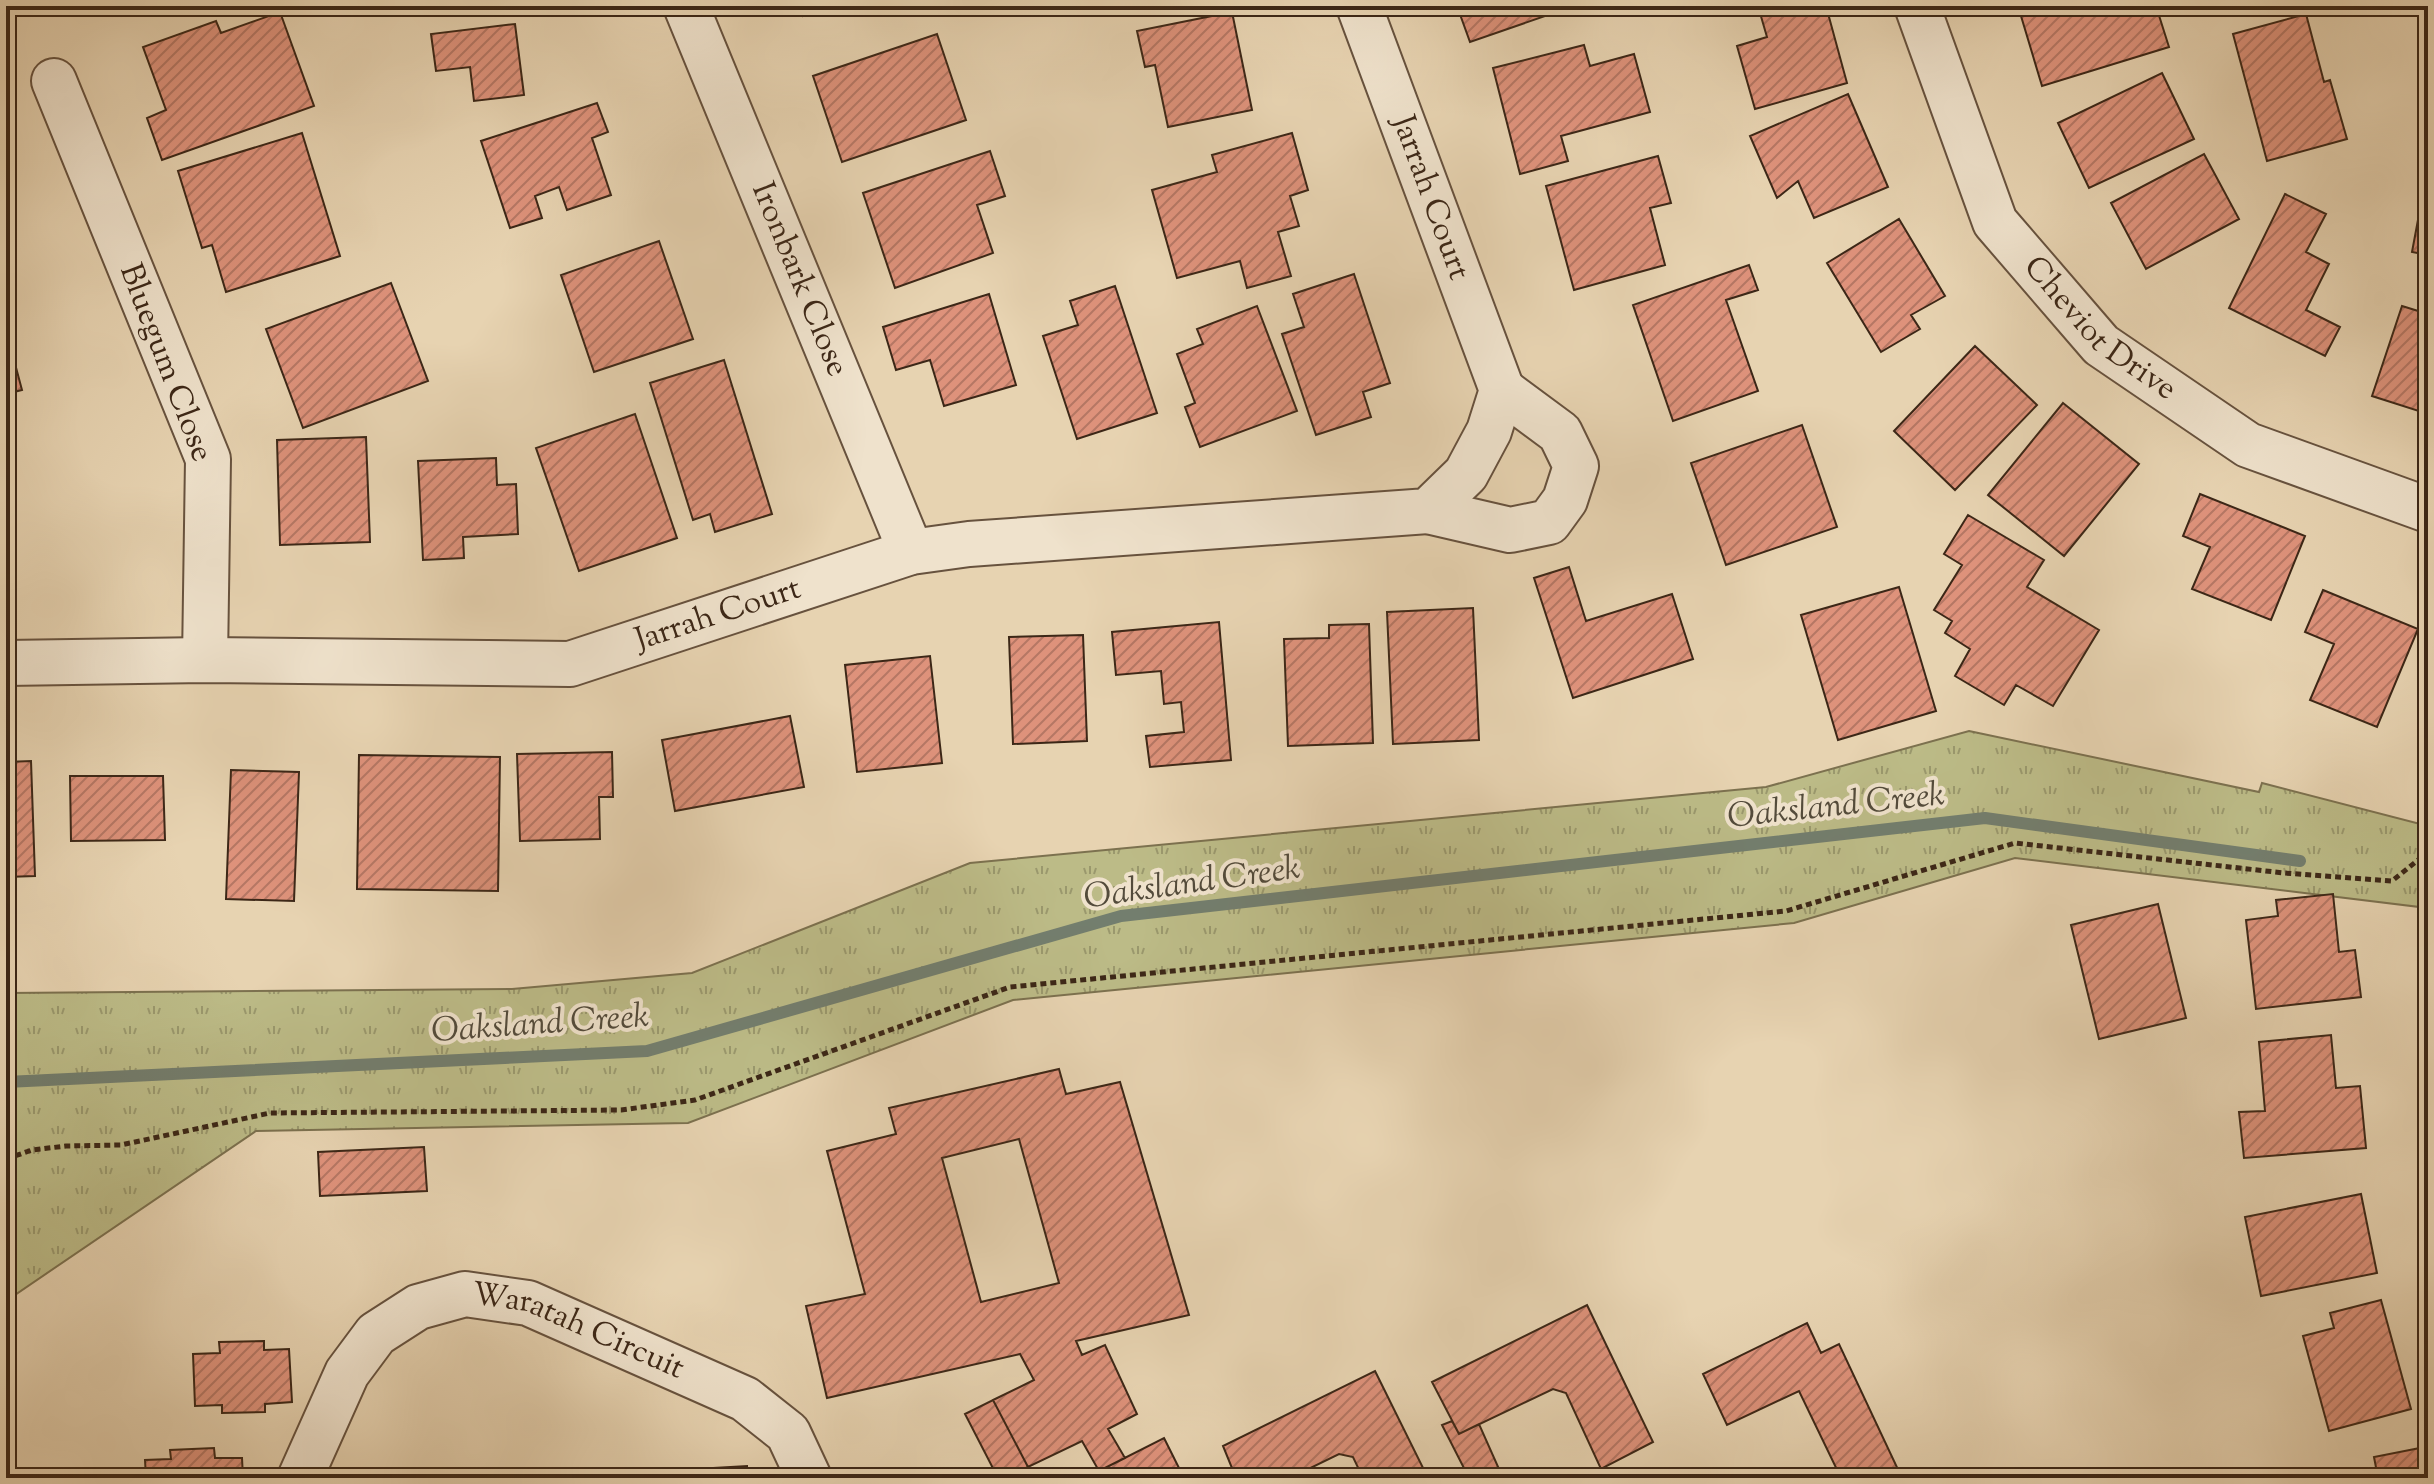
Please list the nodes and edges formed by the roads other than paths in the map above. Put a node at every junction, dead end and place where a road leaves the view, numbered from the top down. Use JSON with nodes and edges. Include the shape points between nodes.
{"nodes":[{"id":1,"x":686,"y":6,"type":"edge"},
{"id":2,"x":1359,"y":6,"type":"edge"},
{"id":3,"x":1917,"y":6,"type":"edge"},
{"id":4,"x":54,"y":81,"type":"dead end"},
{"id":5,"x":1502,"y":390,"type":"junction"},
{"id":6,"x":2428,"y":510,"type":"edge"},
{"id":7,"x":1428,"y":511,"type":"junction"},
{"id":8,"x":911,"y":552,"type":"junction"},
{"id":9,"x":205,"y":660,"type":"junction"},
{"id":10,"x":6,"y":663,"type":"edge"},
{"id":11,"x":300,"y":1478,"type":"edge"},
{"id":12,"x":809,"y":1478,"type":"edge"}],
"edges":[{"from":1,"to":8,"type":"street","name":"Ironbark Close"},
{"from":2,"to":5,"type":"street","name":"Jarrah Court"},
{"from":3,"to":6,"type":"street","name":"Cheviot Drive","via":[[1995,222],[2101,345],[2248,445]]},
{"from":4,"to":9,"type":"street","name":"Bluegum Close","via":[[208,459]]},
{"from":5,"to":7,"type":"street","via":[[1489,431],[1466,474]]},
{"from":5,"to":7,"type":"street","name":"Jarrah Court","via":[[1560,433],[1576,466],[1565,500],[1549,522],[1510,530]]},
{"from":7,"to":8,"type":"street","name":"Jarrah Court"},
{"from":8,"to":9,"type":"street","name":"Jarrah Court","via":[[570,664]]},
{"from":9,"to":10,"type":"street","name":"Jarrah Court"},
{"from":11,"to":12,"type":"street","name":"Waratah Circuit","via":[[347,1373],[376,1334],[418,1307],[465,1294],[528,1303],[745,1399],[788,1433]]}]}
